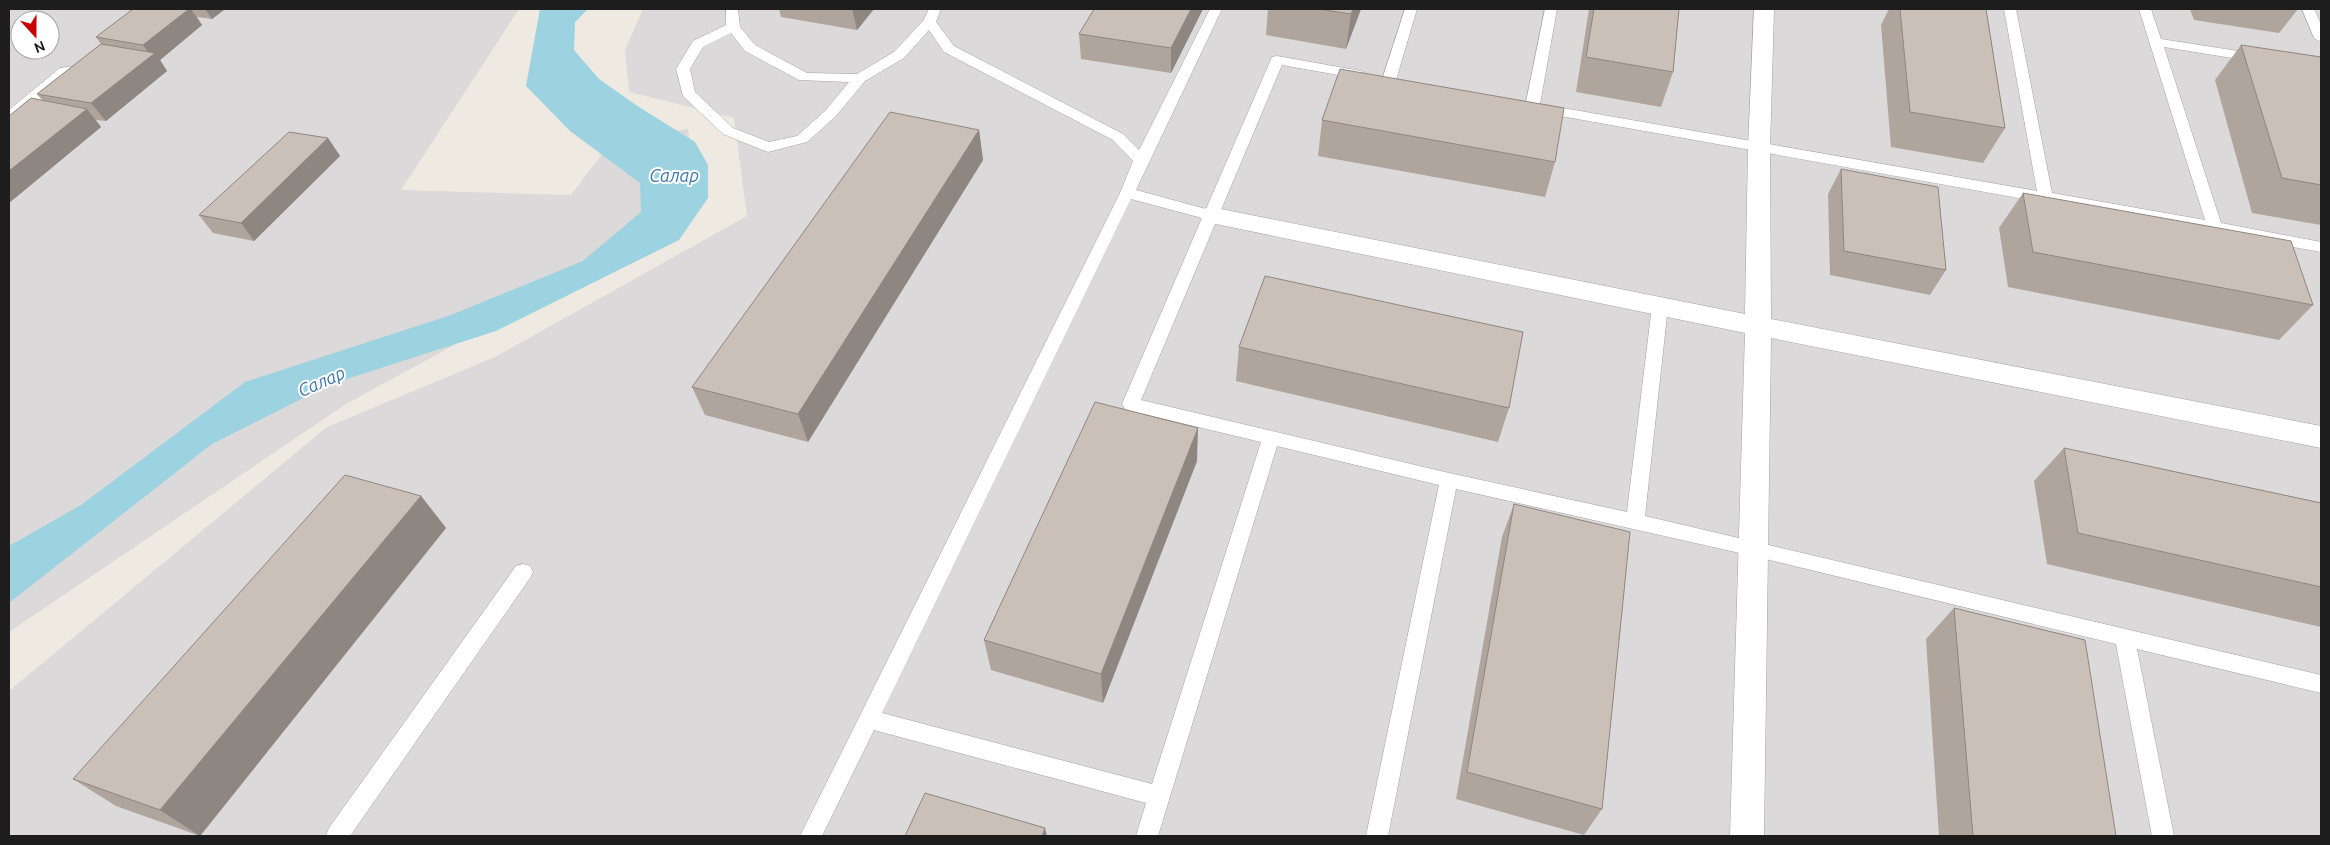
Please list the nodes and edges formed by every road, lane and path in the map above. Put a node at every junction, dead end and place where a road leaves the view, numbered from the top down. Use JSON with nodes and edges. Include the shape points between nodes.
{"nodes":[{"id":1,"x":732,"y":9,"type":"edge"},
{"id":2,"x":935,"y":9,"type":"edge"},
{"id":3,"x":1216,"y":9,"type":"edge"},
{"id":4,"x":1411,"y":9,"type":"edge"},
{"id":5,"x":1551,"y":9,"type":"edge"},
{"id":6,"x":1764,"y":9,"type":"edge"},
{"id":7,"x":2010,"y":9,"type":"edge"},
{"id":8,"x":2146,"y":9,"type":"edge"},
{"id":9,"x":2308,"y":9,"type":"edge"},
{"id":10,"x":929,"y":22,"type":"junction"},
{"id":11,"x":732,"y":27,"type":"junction"},
{"id":12,"x":2321,"y":38,"type":"edge"},
{"id":13,"x":2156,"y":42,"type":"junction"},
{"id":14,"x":85,"y":58,"type":"edge"},
{"id":15,"x":2273,"y":60,"type":"edge"},
{"id":16,"x":860,"y":78,"type":"junction"},
{"id":17,"x":1388,"y":80,"type":"junction"},
{"id":18,"x":1408,"y":84,"type":"edge"},
{"id":19,"x":9,"y":94,"type":"edge"},
{"id":20,"x":33,"y":102,"type":"junction"},
{"id":21,"x":1513,"y":103,"type":"edge"},
{"id":22,"x":1532,"y":107,"type":"junction"},
{"id":23,"x":9,"y":120,"type":"edge"},
{"id":24,"x":1759,"y":148,"type":"junction"},
{"id":25,"x":1141,"y":160,"type":"junction"},
{"id":26,"x":1127,"y":193,"type":"junction"},
{"id":27,"x":2045,"y":196,"type":"junction"},
{"id":28,"x":1211,"y":215,"type":"junction"},
{"id":29,"x":2215,"y":227,"type":"junction"},
{"id":30,"x":2321,"y":247,"type":"edge"},
{"id":31,"x":1660,"y":306,"type":"junction"},
{"id":32,"x":1758,"y":326,"type":"junction"},
{"id":33,"x":1271,"y":437,"type":"junction"},
{"id":34,"x":2321,"y":437,"type":"edge"},
{"id":35,"x":1449,"y":480,"type":"junction"},
{"id":36,"x":1635,"y":522,"type":"junction"},
{"id":37,"x":1753,"y":548,"type":"junction"},
{"id":38,"x":523,"y":572,"type":"dead end"},
{"id":39,"x":2125,"y":638,"type":"junction"},
{"id":40,"x":2321,"y":684,"type":"edge"},
{"id":41,"x":868,"y":719,"type":"junction"},
{"id":42,"x":1159,"y":796,"type":"junction"},
{"id":43,"x":337,"y":836,"type":"edge"},
{"id":44,"x":811,"y":836,"type":"edge"},
{"id":45,"x":1147,"y":836,"type":"edge"},
{"id":46,"x":1377,"y":836,"type":"edge"},
{"id":47,"x":1746,"y":836,"type":"edge"},
{"id":48,"x":2163,"y":836,"type":"edge"}],
"edges":[{"from":1,"to":11,"type":"lane"},
{"from":2,"to":10,"type":"lane"},
{"from":3,"to":25,"type":"lane"},
{"from":4,"to":17,"type":"lane"},
{"from":5,"to":22,"type":"lane"},
{"from":6,"to":24,"type":"street"},
{"from":7,"to":27,"type":"lane"},
{"from":8,"to":13,"type":"lane"},
{"from":9,"to":12,"type":"lane"},
{"from":10,"to":16,"type":"lane","via":[[899,55]]},
{"from":10,"to":25,"type":"lane","via":[[949,49],[1118,137]]},
{"from":11,"to":16,"type":"lane","via":[[750,48],[804,77]]},
{"from":11,"to":16,"type":"lane","via":[[698,44],[683,69],[688,94],[728,131],[768,146],[802,139],[830,114]]},
{"from":13,"to":15,"type":"lane"},
{"from":13,"to":29,"type":"lane"},
{"from":14,"to":20,"type":"street"},
{"from":17,"to":18,"type":"lane"},
{"from":17,"to":28,"type":"lane","via":[[1277,60]]},
{"from":19,"to":20,"type":"street"},
{"from":20,"to":23,"type":"street"},
{"from":21,"to":22,"type":"lane"},
{"from":22,"to":24,"type":"lane"},
{"from":24,"to":27,"type":"lane"},
{"from":24,"to":32,"type":"street"},
{"from":25,"to":26,"type":"lane"},
{"from":26,"to":28,"type":"lane"},
{"from":26,"to":41,"type":"lane"},
{"from":27,"to":29,"type":"lane"},
{"from":28,"to":31,"type":"street"},
{"from":28,"to":33,"type":"lane","via":[[1131,404]]},
{"from":29,"to":30,"type":"lane"},
{"from":31,"to":32,"type":"street"},
{"from":31,"to":36,"type":"lane"},
{"from":32,"to":34,"type":"street"},
{"from":32,"to":37,"type":"street"},
{"from":33,"to":35,"type":"lane"},
{"from":33,"to":42,"type":"lane"},
{"from":35,"to":36,"type":"lane"},
{"from":35,"to":46,"type":"lane"},
{"from":36,"to":37,"type":"lane"},
{"from":37,"to":39,"type":"lane"},
{"from":37,"to":47,"type":"street"},
{"from":38,"to":43,"type":"lane"},
{"from":39,"to":40,"type":"lane"},
{"from":39,"to":48,"type":"lane"},
{"from":41,"to":42,"type":"lane"},
{"from":41,"to":44,"type":"lane"},
{"from":42,"to":45,"type":"lane"}]}
